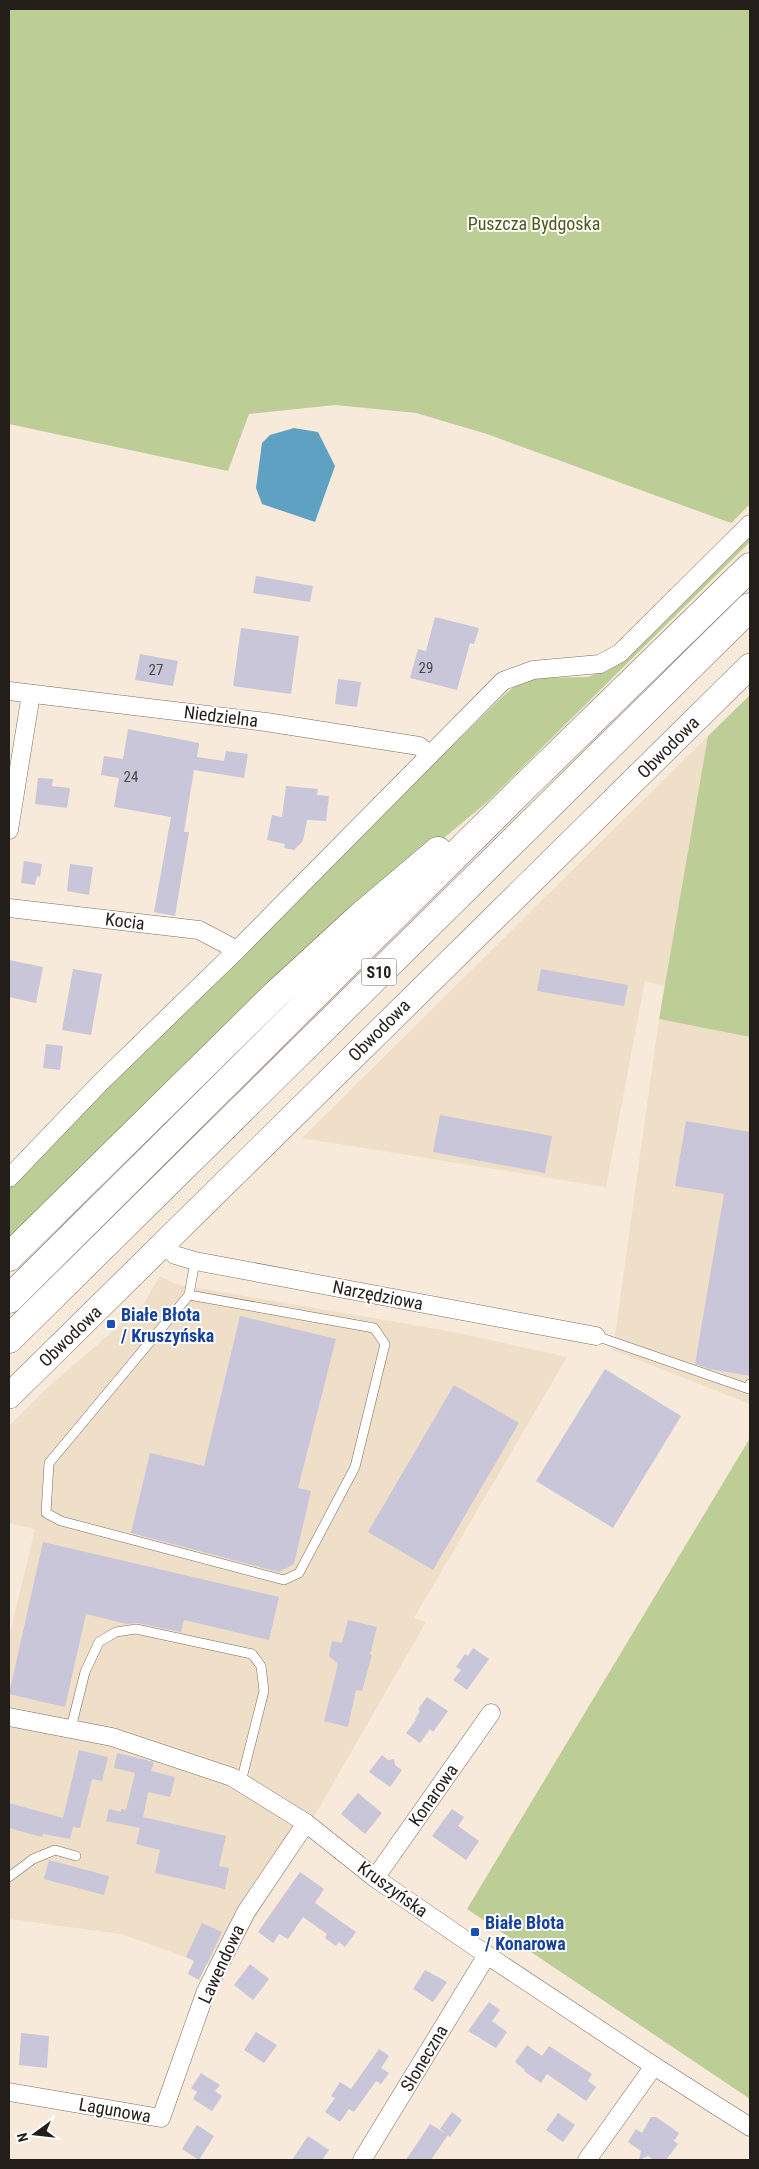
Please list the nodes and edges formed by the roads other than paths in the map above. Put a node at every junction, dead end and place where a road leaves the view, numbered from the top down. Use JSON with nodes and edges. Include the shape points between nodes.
{"nodes":[{"id":1,"x":750,"y":524,"type":"edge"},
{"id":2,"x":750,"y":567,"type":"edge"},
{"id":3,"x":750,"y":606,"type":"edge"},
{"id":4,"x":750,"y":666,"type":"edge"},
{"id":5,"x":9,"y":691,"type":"edge"},
{"id":6,"x":31,"y":694,"type":"junction"},
{"id":7,"x":429,"y":754,"type":"junction"},
{"id":8,"x":520,"y":791,"type":"junction"},
{"id":9,"x":9,"y":830,"type":"edge"},
{"id":10,"x":9,"y":908,"type":"edge"},
{"id":11,"x":237,"y":950,"type":"junction"},
{"id":12,"x":9,"y":1178,"type":"edge"},
{"id":13,"x":163,"y":1245,"type":"junction"},
{"id":14,"x":9,"y":1257,"type":"edge"},
{"id":15,"x":195,"y":1261,"type":"junction"},
{"id":16,"x":189,"y":1295,"type":"junction"},
{"id":17,"x":9,"y":1299,"type":"edge"},
{"id":18,"x":596,"y":1336,"type":"joint"},
{"id":19,"x":9,"y":1339,"type":"edge"},
{"id":20,"x":750,"y":1384,"type":"edge"},
{"id":21,"x":9,"y":1396,"type":"edge"},
{"id":22,"x":491,"y":1713,"type":"dead end"},
{"id":23,"x":9,"y":1717,"type":"edge"},
{"id":24,"x":71,"y":1728,"type":"junction"},
{"id":25,"x":241,"y":1782,"type":"junction"},
{"id":26,"x":306,"y":1823,"type":"junction"},
{"id":27,"x":76,"y":1856,"type":"dead end"},
{"id":28,"x":9,"y":1877,"type":"edge"},
{"id":29,"x":375,"y":1878,"type":"junction"},
{"id":30,"x":487,"y":1955,"type":"junction"},
{"id":31,"x":654,"y":2066,"type":"junction"},
{"id":32,"x":9,"y":2092,"type":"edge"},
{"id":33,"x":162,"y":2118,"type":"joint"},
{"id":34,"x":750,"y":2127,"type":"edge"},
{"id":35,"x":362,"y":2160,"type":"edge"},
{"id":36,"x":587,"y":2160,"type":"edge"}],
"edges":[{"from":1,"to":7,"type":"street","via":[[620,653],[600,664],[533,670],[503,681]]},
{"from":2,"to":8,"type":"highway","number":"S10"},
{"from":3,"to":19,"type":"highway","number":"S10"},
{"from":4,"to":13,"type":"street","name":"Obwodowa"},
{"from":5,"to":6,"type":"street","name":"Niedzielna"},
{"from":6,"to":7,"type":"street","name":"Niedzielna","via":[[266,722],[419,746]]},
{"from":6,"to":9,"type":"street"},
{"from":7,"to":11,"type":"street"},
{"from":8,"to":14,"type":"highway","via":[[441,849],[298,973]]},
{"from":8,"to":17,"type":"highway","number":"S10"},
{"from":10,"to":11,"type":"street","name":"Kocia","via":[[199,930]]},
{"from":11,"to":12,"type":"street","via":[[100,1083]]},
{"from":13,"to":15,"type":"street","name":"Narzędziowa","via":[[175,1255]]},
{"from":13,"to":21,"type":"street","name":"Obwodowa"},
{"from":15,"to":16,"type":"lane"},
{"from":15,"to":18,"type":"street","name":"Narzędziowa"},
{"from":16,"to":16,"type":"lane","via":[[49,1463],[46,1513],[61,1521],[284,1580],[299,1573],[355,1467],[385,1344],[374,1328]]},
{"from":18,"to":20,"type":"lane","via":[[749,1389]]},
{"from":22,"to":29,"type":"street","name":"Konarowa"},
{"from":23,"to":24,"type":"street","name":"Kruszyńska"},
{"from":24,"to":25,"type":"street","name":"Kruszyńska","via":[[112,1737],[232,1776]]},
{"from":24,"to":25,"type":"lane","via":[[85,1672],[99,1642],[116,1632],[136,1629],[252,1654],[261,1666],[264,1691]]},
{"from":25,"to":26,"type":"street","name":"Kruszyńska"},
{"from":26,"to":29,"type":"street","name":"Kruszyńska"},
{"from":26,"to":33,"type":"street","name":"Lawendowa","via":[[246,1912],[206,1991]]},
{"from":27,"to":28,"type":"lane","via":[[54,1850],[33,1859]]},
{"from":29,"to":30,"type":"street","name":"Kruszyńska"},
{"from":30,"to":31,"type":"street","name":"Kruszyńska"},
{"from":30,"to":35,"type":"street","name":"Słoneczna"},
{"from":31,"to":34,"type":"street","name":"Kruszyńska"},
{"from":31,"to":36,"type":"street"},
{"from":32,"to":33,"type":"street","name":"Lagunowa"}]}
